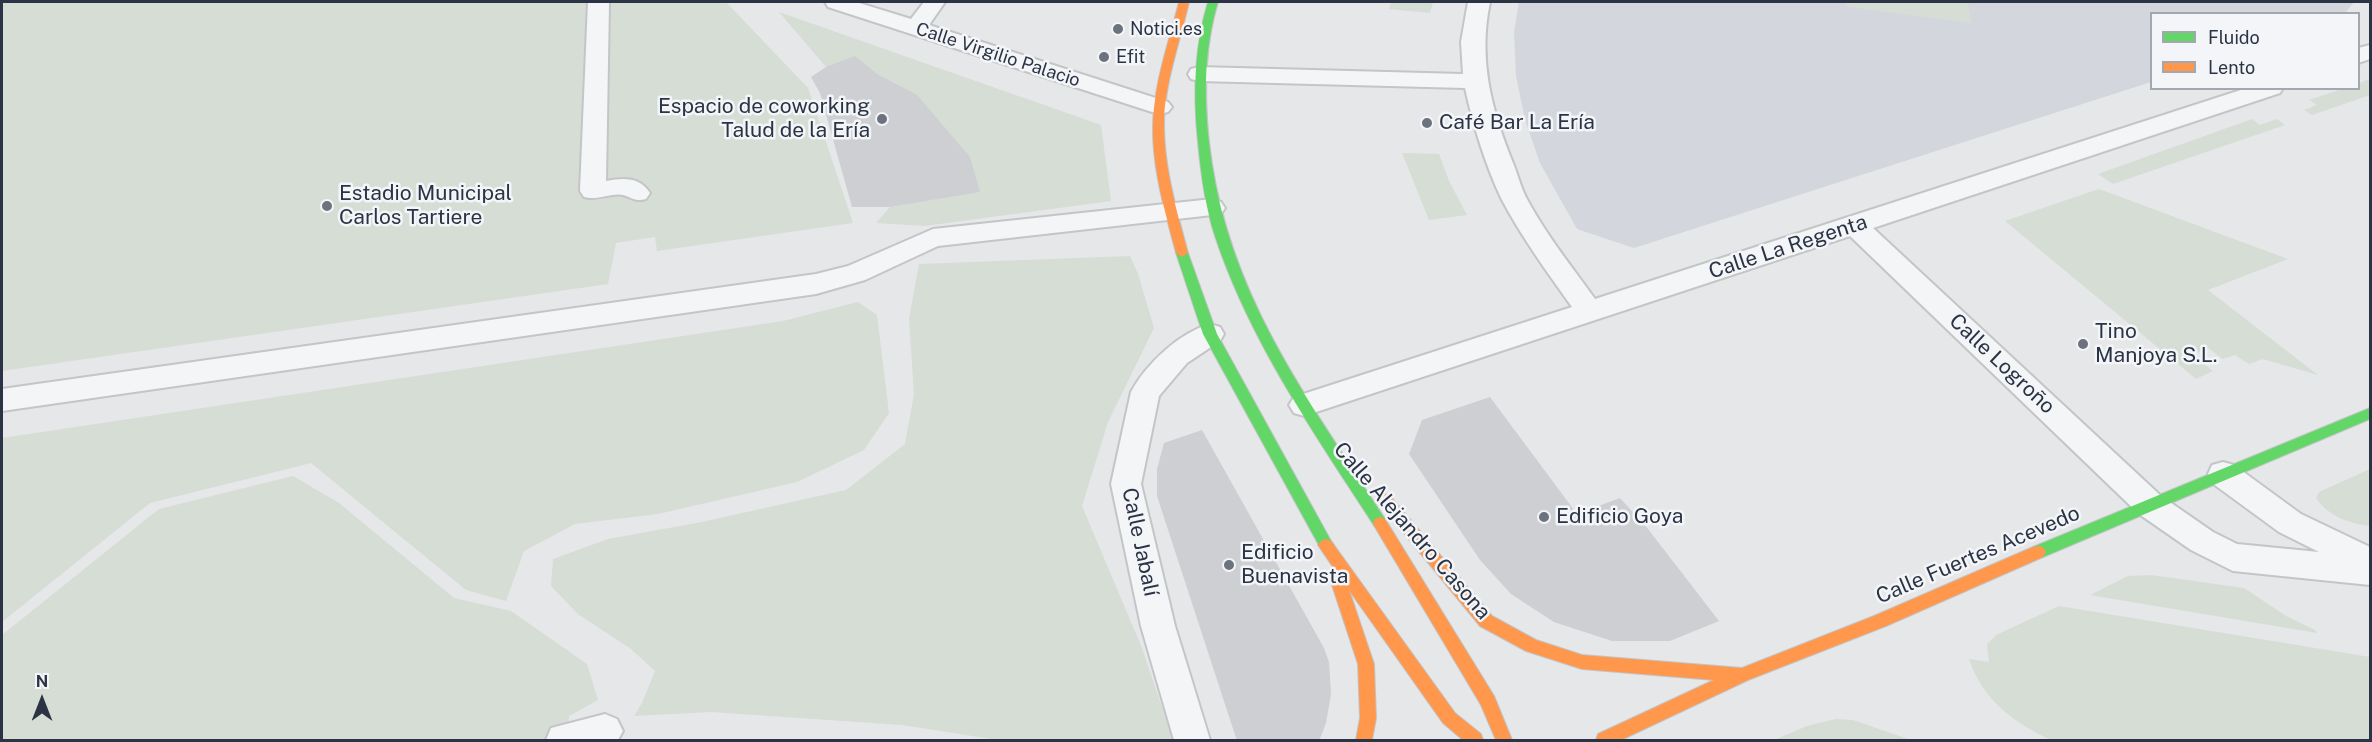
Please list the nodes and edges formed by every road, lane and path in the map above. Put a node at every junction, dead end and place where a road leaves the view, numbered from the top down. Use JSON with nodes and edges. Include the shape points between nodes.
{"nodes":[{"id":1,"x":598,"y":2,"type":"edge"},
{"id":2,"x":836,"y":2,"type":"edge"},
{"id":3,"x":935,"y":2,"type":"edge"},
{"id":4,"x":1184,"y":2,"type":"edge"},
{"id":5,"x":1213,"y":2,"type":"edge"},
{"id":6,"x":1479,"y":2,"type":"edge"},
{"id":7,"x":915,"y":28,"type":"junction"},
{"id":8,"x":1199,"y":74,"type":"junction"},
{"id":9,"x":1474,"y":81,"type":"junction"},
{"id":10,"x":2266,"y":90,"type":"edge"},
{"id":11,"x":1160,"y":107,"type":"junction"},
{"id":12,"x":637,"y":193,"type":"dead end"},
{"id":13,"x":1212,"y":208,"type":"junction"},
{"id":14,"x":1170,"y":213,"type":"junction"},
{"id":15,"x":1854,"y":225,"type":"junction"},
{"id":16,"x":1589,"y":311,"type":"junction"},
{"id":17,"x":1210,"y":334,"type":"junction"},
{"id":18,"x":2,"y":400,"type":"edge"},
{"id":19,"x":1304,"y":405,"type":"junction"},
{"id":20,"x":2370,"y":413,"type":"edge"},
{"id":21,"x":2223,"y":474,"type":"junction"},
{"id":22,"x":2150,"y":505,"type":"junction"},
{"id":23,"x":1327,"y":546,"type":"junction"},
{"id":24,"x":2370,"y":562,"type":"edge"},
{"id":25,"x":2370,"y":571,"type":"edge"},
{"id":26,"x":1742,"y":675,"type":"junction"},
{"id":27,"x":605,"y":731,"type":"dead end"},
{"id":28,"x":564,"y":741,"type":"edge"},
{"id":29,"x":1192,"y":741,"type":"edge"},
{"id":30,"x":1364,"y":741,"type":"edge"},
{"id":31,"x":1475,"y":741,"type":"edge"},
{"id":32,"x":1504,"y":741,"type":"edge"},
{"id":33,"x":1604,"y":741,"type":"edge"}],
"edges":[{"from":1,"to":12,"type":"street","via":[[593,192],[627,186]]},
{"from":2,"to":7,"type":"street","name":"Calle Virgilio Palacio"},
{"from":3,"to":7,"type":"street"},
{"from":4,"to":11,"type":"main road"},
{"from":5,"to":8,"type":"main road","name":"Calle Alejandro Casona"},
{"from":6,"to":9,"type":"street","via":[[1474,26]]},
{"from":7,"to":11,"type":"street","name":"Calle Virgilio Palacio"},
{"from":8,"to":9,"type":"street"},
{"from":8,"to":13,"type":"main road","name":"Calle Alejandro Casona","via":[[1201,148]]},
{"from":9,"to":16,"type":"street","via":[[1481,113],[1514,199]]},
{"from":10,"to":15,"type":"street","name":"Calle La Regenta"},
{"from":11,"to":14,"type":"main road","via":[[1159,139]]},
{"from":13,"to":14,"type":"street"},
{"from":13,"to":19,"type":"main road","name":"Calle Alejandro Casona","via":[[1223,248],[1251,315]]},
{"from":14,"to":17,"type":"main road"},
{"from":14,"to":18,"type":"street","via":[[933,238],[856,273],[806,286]]},
{"from":15,"to":16,"type":"street","name":"Calle La Regenta"},
{"from":15,"to":22,"type":"street","name":"Calle Logroño"},
{"from":16,"to":19,"type":"street","name":"Calle La Regenta"},
{"from":17,"to":23,"type":"main road"},
{"from":17,"to":29,"type":"street","name":"Calle Jabalí","via":[[1177,356],[1145,392],[1126,484],[1158,626]]},
{"from":19,"to":26,"type":"main road","name":"Calle Alejandro Casona","via":[[1486,621],[1532,646],[1582,663]]},
{"from":19,"to":32,"type":"main road","name":"Calle Alejandro Casona","via":[[1488,701]]},
{"from":20,"to":21,"type":"main road","name":"Calle Fuertes Acevedo"},
{"from":21,"to":22,"type":"main road","name":"Calle Fuertes Acevedo"},
{"from":21,"to":24,"type":"street","via":[[2290,523]]},
{"from":22,"to":25,"type":"street","name":"Calle Logroño","via":[[2233,557]]},
{"from":22,"to":26,"type":"main road","name":"Calle Fuertes Acevedo","via":[[1880,621]]},
{"from":23,"to":30,"type":"main road","via":[[1366,664],[1368,718]]},
{"from":23,"to":31,"type":"main road","via":[[1449,718]]},
{"from":26,"to":33,"type":"main road","name":"Calle Fuertes Acevedo"},
{"from":27,"to":28,"type":"street"}]}
